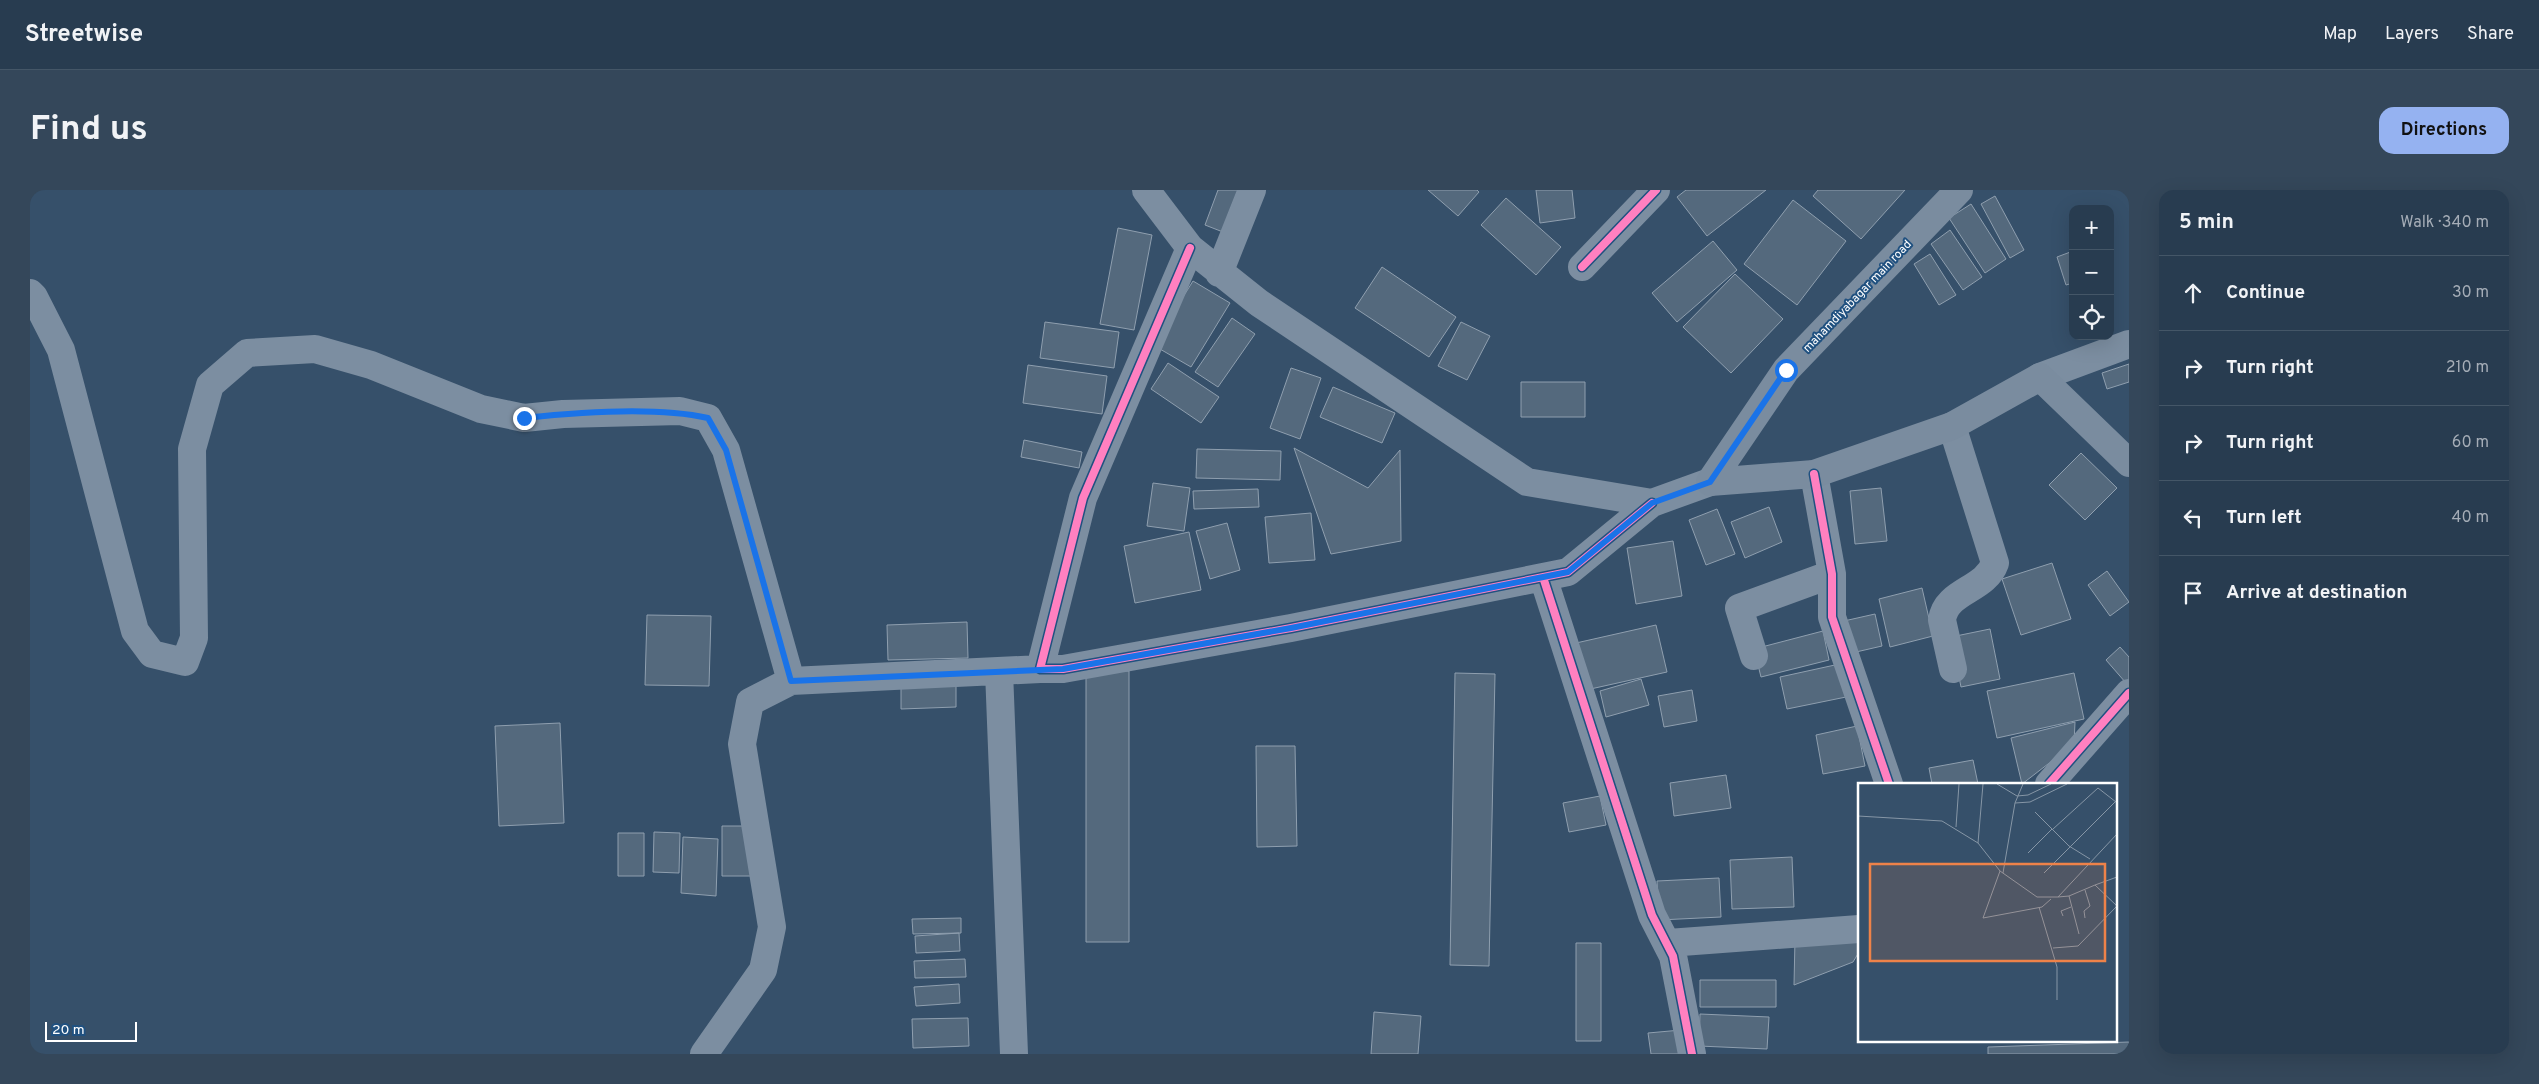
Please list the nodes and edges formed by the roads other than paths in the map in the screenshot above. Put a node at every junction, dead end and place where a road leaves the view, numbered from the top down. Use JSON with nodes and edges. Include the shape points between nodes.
{"nodes":[{"id":1,"x":1146,"y":190,"type":"edge"},
{"id":2,"x":1252,"y":190,"type":"edge"},
{"id":3,"x":1656,"y":190,"type":"edge"},
{"id":4,"x":1959,"y":190,"type":"edge"},
{"id":5,"x":1190,"y":248,"type":"junction"},
{"id":6,"x":1582,"y":267,"type":"dead end"},
{"id":7,"x":1219,"y":273,"type":"junction"},
{"id":8,"x":30,"y":293,"type":"edge"},
{"id":9,"x":2129,"y":344,"type":"edge"},
{"id":10,"x":2040,"y":377,"type":"junction"},
{"id":11,"x":1952,"y":426,"type":"junction"},
{"id":12,"x":2129,"y":463,"type":"edge"},
{"id":13,"x":1814,"y":474,"type":"junction"},
{"id":14,"x":1710,"y":482,"type":"junction"},
{"id":15,"x":1652,"y":503,"type":"junction"},
{"id":16,"x":1832,"y":574,"type":"junction"},
{"id":17,"x":1544,"y":577,"type":"junction"},
{"id":18,"x":1754,"y":656,"type":"dead end"},
{"id":19,"x":1040,"y":669,"type":"junction"},
{"id":20,"x":1952,"y":669,"type":"dead end"},
{"id":21,"x":998,"y":672,"type":"junction"},
{"id":22,"x":791,"y":681,"type":"junction"},
{"id":23,"x":2129,"y":693,"type":"edge"},
{"id":24,"x":1889,"y":783,"type":"edge"},
{"id":25,"x":2050,"y":783,"type":"edge"},
{"id":26,"x":1858,"y":929,"type":"edge"},
{"id":27,"x":1668,"y":943,"type":"junction"},
{"id":28,"x":704,"y":1054,"type":"edge"},
{"id":29,"x":1014,"y":1054,"type":"edge"},
{"id":30,"x":1692,"y":1054,"type":"edge"}],
"edges":[{"from":1,"to":5,"type":"street"},
{"from":2,"to":7,"type":"street"},
{"from":3,"to":6,"type":"street"},
{"from":4,"to":14,"type":"main road","name":"mahamdiyabagar main road","via":[[1786,370]]},
{"from":5,"to":7,"type":"street"},
{"from":5,"to":19,"type":"street","via":[[1083,498]]},
{"from":7,"to":15,"type":"street","via":[[1527,482]]},
{"from":8,"to":22,"type":"street","via":[[61,350],[136,632],[152,654],[185,662],[194,638],[192,449],[210,385],[247,353],[315,349],[371,365],[482,409],[524,418],[680,412],[708,418],[726,450]]},
{"from":9,"to":10,"type":"street"},
{"from":10,"to":11,"type":"main road"},
{"from":10,"to":12,"type":"main road"},
{"from":11,"to":13,"type":"main road"},
{"from":11,"to":20,"type":"street","via":[[1995,563],[1987,578],[1947,603],[1943,612]]},
{"from":13,"to":14,"type":"main road"},
{"from":13,"to":16,"type":"street"},
{"from":14,"to":15,"type":"street"},
{"from":15,"to":17,"type":"street","via":[[1568,572]]},
{"from":16,"to":18,"type":"street","via":[[1739,608]]},
{"from":16,"to":24,"type":"street","via":[[1832,617]]},
{"from":17,"to":19,"type":"street","via":[[1281,630],[1063,669]]},
{"from":17,"to":27,"type":"street","via":[[1652,915]]},
{"from":19,"to":21,"type":"street"},
{"from":21,"to":22,"type":"street"},
{"from":21,"to":29,"type":"street"},
{"from":22,"to":28,"type":"street","via":[[750,702],[742,744],[772,927],[763,970]]},
{"from":23,"to":25,"type":"street"},
{"from":26,"to":27,"type":"street"},
{"from":27,"to":30,"type":"street"}]}
